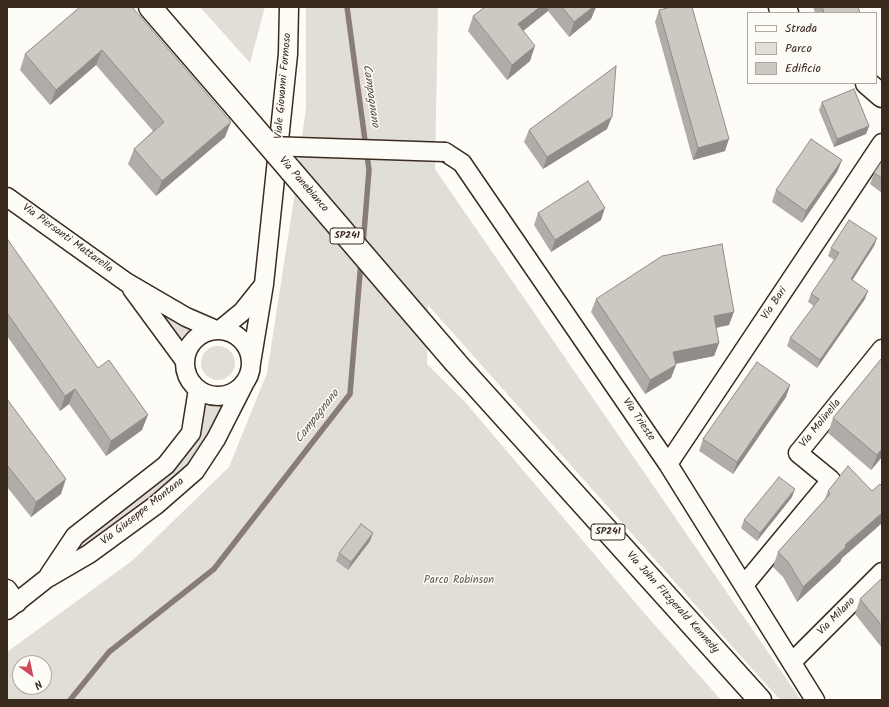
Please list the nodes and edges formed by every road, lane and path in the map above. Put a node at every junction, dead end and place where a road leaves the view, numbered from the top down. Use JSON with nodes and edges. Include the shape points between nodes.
{"nodes":[{"id":1,"x":150,"y":7,"type":"edge"},
{"id":2,"x":289,"y":7,"type":"edge"},
{"id":3,"x":868,"y":84,"type":"edge"},
{"id":4,"x":882,"y":96,"type":"edge"},
{"id":5,"x":882,"y":143,"type":"edge"},
{"id":6,"x":269,"y":146,"type":"junction"},
{"id":7,"x":7,"y":197,"type":"edge"},
{"id":8,"x":126,"y":282,"type":"junction"},
{"id":9,"x":264,"y":284,"type":"junction"},
{"id":10,"x":218,"y":330,"type":"junction"},
{"id":11,"x":882,"y":349,"type":"edge"},
{"id":12,"x":185,"y":361,"type":"junction"},
{"id":13,"x":251,"y":363,"type":"junction"},
{"id":14,"x":456,"y":364,"type":"joint"},
{"id":15,"x":244,"y":384,"type":"junction"},
{"id":16,"x":198,"y":389,"type":"junction"},
{"id":17,"x":668,"y":464,"type":"junction"},
{"id":18,"x":882,"y":572,"type":"edge"},
{"id":19,"x":46,"y":579,"type":"junction"},
{"id":20,"x":744,"y":585,"type":"junction"},
{"id":21,"x":10,"y":600,"type":"edge"},
{"id":22,"x":792,"y":662,"type":"junction"},
{"id":23,"x":760,"y":700,"type":"edge"},
{"id":24,"x":815,"y":700,"type":"edge"}],
"edges":[{"from":1,"to":6,"type":"main road","name":"Via Panebianco","number":"SP241","bridge":true},
{"from":2,"to":9,"type":"street","name":"Viale Giovanni Formoso","via":[[288,54]]},
{"from":3,"to":4,"type":"main road"},
{"from":5,"to":17,"type":"street","name":"Via Bari"},
{"from":6,"to":14,"type":"main road","name":"Via Panebianco","number":"SP241","bridge":true},
{"from":6,"to":17,"type":"street","name":"Via Trieste","bridge":true,"via":[[446,152],[462,163]]},
{"from":7,"to":8,"type":"street","name":"Via Piersanti Mattarella"},
{"from":8,"to":10,"type":"street","name":"Via Piersanti Mattarella","via":[[186,317]]},
{"from":8,"to":12,"type":"street","name":"Via Piersanti Mattarella"},
{"from":9,"to":10,"type":"street","via":[[242,312]]},
{"from":9,"to":13,"type":"street","name":"Viale Giovanni Formoso"},
{"from":10,"to":12,"type":"street","via":[[207,332],[195,339],[187,351]]},
{"from":10,"to":13,"type":"street","via":[[234,334],[246,344]]},
{"from":11,"to":20,"type":"street","name":"Via Molinella","via":[[798,453],[831,480]]},
{"from":12,"to":16,"type":"street","via":[[190,381]]},
{"from":13,"to":15,"type":"street"},
{"from":14,"to":23,"type":"main road","name":"Via John Fitzgerald Kennedy","number":"SP241"},
{"from":15,"to":16,"type":"street","via":[[227,395],[207,394]]},
{"from":15,"to":19,"type":"street","name":"Via Giuseppe Montana","via":[[216,439],[195,471],[156,505],[89,554]]},
{"from":16,"to":19,"type":"street","name":"Via Giuseppe Montana","via":[[191,433],[166,465],[75,536]]},
{"from":17,"to":20,"type":"street","name":"Via Trieste"},
{"from":18,"to":22,"type":"street","name":"Via Milano"},
{"from":19,"to":21,"type":"street","name":"Via Giuseppe Montana"},
{"from":20,"to":22,"type":"street","name":"Via Trieste"},
{"from":22,"to":24,"type":"street","name":"Via Trieste"}]}
